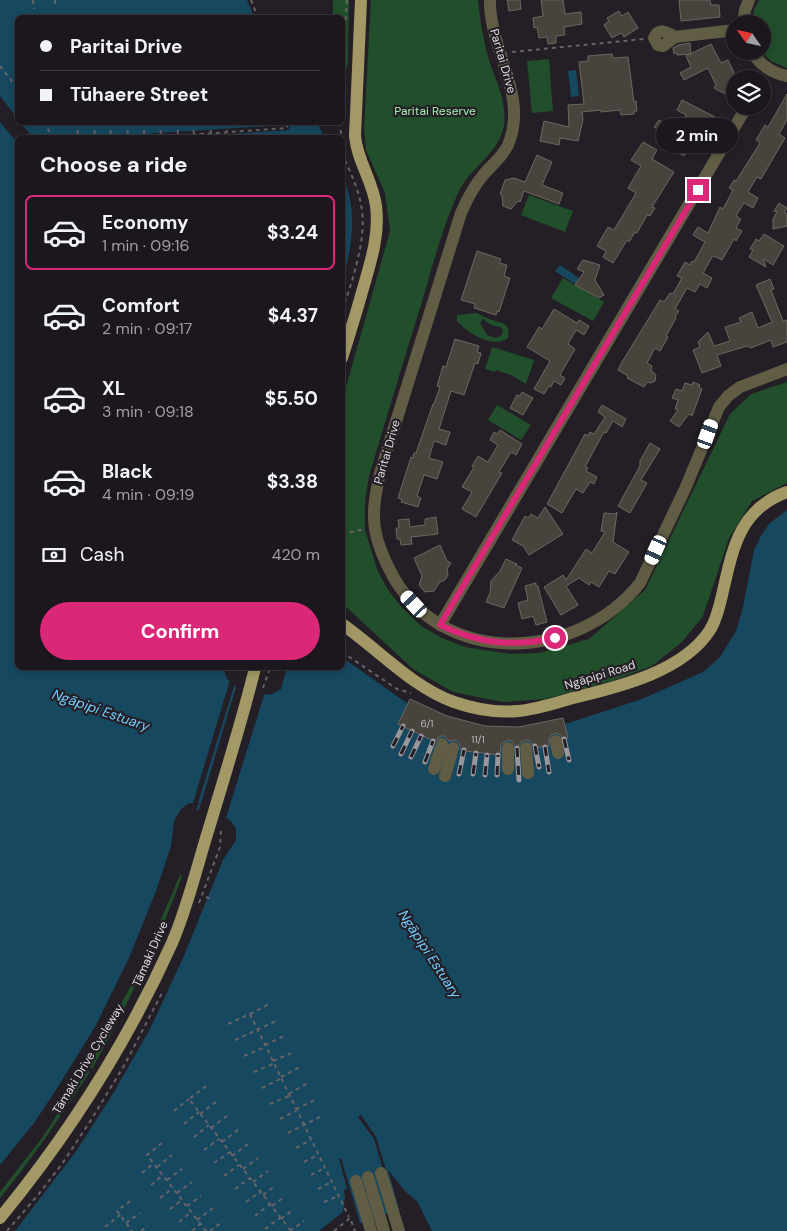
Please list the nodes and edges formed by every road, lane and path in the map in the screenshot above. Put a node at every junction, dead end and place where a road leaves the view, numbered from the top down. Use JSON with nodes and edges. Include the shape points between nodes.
{"nodes":[{"id":1,"x":33,"y":0,"type":"edge"},
{"id":2,"x":55,"y":0,"type":"edge"},
{"id":3,"x":251,"y":0,"type":"edge"},
{"id":4,"x":347,"y":0,"type":"edge"},
{"id":5,"x":362,"y":0,"type":"edge"},
{"id":6,"x":490,"y":0,"type":"edge"},
{"id":7,"x":749,"y":0,"type":"edge"},
{"id":8,"x":55,"y":4,"type":"dead end"},
{"id":9,"x":34,"y":9,"type":"dead end"},
{"id":10,"x":257,"y":15,"type":"edge"},
{"id":11,"x":744,"y":15,"type":"edge"},
{"id":12,"x":345,"y":27,"type":"edge"},
{"id":13,"x":726,"y":31,"type":"edge"},
{"id":14,"x":654,"y":38,"type":"joint"},
{"id":15,"x":500,"y":53,"type":"junction"},
{"id":16,"x":0,"y":66,"type":"edge"},
{"id":17,"x":771,"y":75,"type":"edge"},
{"id":18,"x":787,"y":76,"type":"edge"},
{"id":19,"x":15,"y":85,"type":"edge"},
{"id":20,"x":742,"y":115,"type":"edge"},
{"id":21,"x":193,"y":125,"type":"edge"},
{"id":22,"x":210,"y":125,"type":"edge"},
{"id":23,"x":226,"y":125,"type":"edge"},
{"id":24,"x":242,"y":125,"type":"edge"},
{"id":25,"x":259,"y":125,"type":"edge"},
{"id":26,"x":276,"y":125,"type":"edge"},
{"id":27,"x":286,"y":125,"type":"edge"},
{"id":28,"x":276,"y":130,"type":"dead end"},
{"id":29,"x":259,"y":131,"type":"dead end"},
{"id":30,"x":243,"y":132,"type":"dead end"},
{"id":31,"x":227,"y":133,"type":"dead end"},
{"id":32,"x":211,"y":134,"type":"dead end"},
{"id":33,"x":187,"y":135,"type":"edge"},
{"id":34,"x":194,"y":135,"type":"dead end"},
{"id":35,"x":345,"y":160,"type":"edge"},
{"id":36,"x":345,"y":301,"type":"edge"},
{"id":37,"x":345,"y":348,"type":"edge"},
{"id":38,"x":787,"y":369,"type":"edge"},
{"id":39,"x":787,"y":492,"type":"edge"},
{"id":40,"x":366,"y":529,"type":"dead end"},
{"id":41,"x":345,"y":533,"type":"edge"},
{"id":42,"x":440,"y":625,"type":"junction"},
{"id":43,"x":345,"y":627,"type":"edge"},
{"id":44,"x":345,"y":654,"type":"edge"},
{"id":45,"x":255,"y":670,"type":"edge"},
{"id":46,"x":269,"y":670,"type":"edge"},
{"id":47,"x":256,"y":688,"type":"junction"},
{"id":48,"x":412,"y":693,"type":"dead end"},
{"id":49,"x":448,"y":746,"type":"dead end"},
{"id":50,"x":508,"y":748,"type":"dead end"},
{"id":51,"x":526,"y":748,"type":"dead end"},
{"id":52,"x":508,"y":769,"type":"dead end"},
{"id":53,"x":440,"y":773,"type":"dead end"},
{"id":54,"x":528,"y":773,"type":"dead end"},
{"id":55,"x":217,"y":822,"type":"junction"},
{"id":56,"x":206,"y":897,"type":"dead end"},
{"id":57,"x":214,"y":900,"type":"dead end"},
{"id":58,"x":197,"y":911,"type":"dead end"},
{"id":59,"x":269,"y":1004,"type":"dead end"},
{"id":60,"x":250,"y":1014,"type":"junction"},
{"id":61,"x":276,"y":1021,"type":"dead end"},
{"id":62,"x":228,"y":1024,"type":"dead end"},
{"id":63,"x":257,"y":1030,"type":"junction"},
{"id":64,"x":284,"y":1036,"type":"dead end"},
{"id":65,"x":236,"y":1040,"type":"dead end"},
{"id":66,"x":265,"y":1046,"type":"junction"},
{"id":67,"x":294,"y":1052,"type":"dead end"},
{"id":68,"x":244,"y":1056,"type":"dead end"},
{"id":69,"x":273,"y":1062,"type":"junction"},
{"id":70,"x":300,"y":1068,"type":"dead end"},
{"id":71,"x":254,"y":1072,"type":"dead end"},
{"id":72,"x":281,"y":1078,"type":"junction"},
{"id":73,"x":308,"y":1084,"type":"dead end"},
{"id":74,"x":206,"y":1086,"type":"dead end"},
{"id":75,"x":262,"y":1088,"type":"dead end"},
{"id":76,"x":289,"y":1094,"type":"junction"},
{"id":77,"x":189,"y":1099,"type":"junction"},
{"id":78,"x":317,"y":1099,"type":"dead end"},
{"id":79,"x":217,"y":1101,"type":"dead end"},
{"id":80,"x":270,"y":1104,"type":"dead end"},
{"id":81,"x":297,"y":1110,"type":"junction"},
{"id":82,"x":174,"y":1111,"type":"dead end"},
{"id":83,"x":199,"y":1113,"type":"junction"},
{"id":84,"x":228,"y":1115,"type":"dead end"},
{"id":85,"x":324,"y":1115,"type":"dead end"},
{"id":86,"x":280,"y":1119,"type":"dead end"},
{"id":87,"x":184,"y":1124,"type":"dead end"},
{"id":88,"x":304,"y":1125,"type":"junction"},
{"id":89,"x":210,"y":1127,"type":"junction"},
{"id":90,"x":239,"y":1129,"type":"dead end"},
{"id":91,"x":288,"y":1133,"type":"dead end"},
{"id":92,"x":194,"y":1137,"type":"dead end"},
{"id":93,"x":219,"y":1139,"type":"junction"},
{"id":94,"x":311,"y":1140,"type":"junction"},
{"id":95,"x":222,"y":1142,"type":"junction"},
{"id":96,"x":162,"y":1143,"type":"dead end"},
{"id":97,"x":248,"y":1144,"type":"dead end"},
{"id":98,"x":296,"y":1148,"type":"dead end"},
{"id":99,"x":204,"y":1150,"type":"dead end"},
{"id":100,"x":230,"y":1152,"type":"junction"},
{"id":101,"x":318,"y":1154,"type":"junction"},
{"id":102,"x":172,"y":1156,"type":"dead end"},
{"id":103,"x":232,"y":1156,"type":"junction"},
{"id":104,"x":258,"y":1158,"type":"dead end"},
{"id":105,"x":304,"y":1162,"type":"dead end"},
{"id":106,"x":154,"y":1163,"type":"junction"},
{"id":107,"x":214,"y":1163,"type":"dead end"},
{"id":108,"x":239,"y":1164,"type":"junction"},
{"id":109,"x":157,"y":1167,"type":"junction"},
{"id":110,"x":325,"y":1168,"type":"junction"},
{"id":111,"x":182,"y":1169,"type":"dead end"},
{"id":112,"x":243,"y":1169,"type":"junction"},
{"id":113,"x":268,"y":1171,"type":"dead end"},
{"id":114,"x":142,"y":1172,"type":"dead end"},
{"id":115,"x":311,"y":1175,"type":"dead end"},
{"id":116,"x":163,"y":1176,"type":"junction"},
{"id":117,"x":224,"y":1176,"type":"dead end"},
{"id":118,"x":250,"y":1178,"type":"junction"},
{"id":119,"x":366,"y":1178,"type":"junction"},
{"id":120,"x":167,"y":1180,"type":"junction"},
{"id":121,"x":192,"y":1182,"type":"dead end"},
{"id":122,"x":253,"y":1182,"type":"junction"},
{"id":123,"x":332,"y":1182,"type":"junction"},
{"id":124,"x":151,"y":1185,"type":"dead end"},
{"id":125,"x":275,"y":1186,"type":"dead end"},
{"id":126,"x":173,"y":1188,"type":"junction"},
{"id":127,"x":235,"y":1189,"type":"dead end"},
{"id":128,"x":318,"y":1189,"type":"dead end"},
{"id":129,"x":260,"y":1192,"type":"junction"},
{"id":130,"x":177,"y":1194,"type":"junction"},
{"id":131,"x":263,"y":1195,"type":"junction"},
{"id":132,"x":338,"y":1195,"type":"junction"},
{"id":133,"x":202,"y":1196,"type":"dead end"},
{"id":134,"x":284,"y":1197,"type":"dead end"},
{"id":135,"x":160,"y":1198,"type":"dead end"},
{"id":136,"x":182,"y":1200,"type":"junction"},
{"id":137,"x":130,"y":1201,"type":"dead end"},
{"id":138,"x":246,"y":1202,"type":"dead end"},
{"id":139,"x":324,"y":1202,"type":"dead end"},
{"id":140,"x":271,"y":1205,"type":"junction"},
{"id":141,"x":187,"y":1206,"type":"junction"},
{"id":142,"x":213,"y":1208,"type":"dead end"},
{"id":143,"x":170,"y":1209,"type":"dead end"},
{"id":144,"x":294,"y":1209,"type":"dead end"},
{"id":145,"x":191,"y":1212,"type":"junction"},
{"id":146,"x":140,"y":1213,"type":"dead end"},
{"id":147,"x":120,"y":1215,"type":"junction"},
{"id":148,"x":255,"y":1216,"type":"dead end"},
{"id":149,"x":349,"y":1217,"type":"dead end"},
{"id":150,"x":0,"y":1218,"type":"edge"},
{"id":151,"x":281,"y":1218,"type":"junction"},
{"id":152,"x":197,"y":1220,"type":"junction"},
{"id":153,"x":223,"y":1221,"type":"dead end"},
{"id":154,"x":304,"y":1221,"type":"dead end"},
{"id":155,"x":179,"y":1222,"type":"dead end"},
{"id":156,"x":126,"y":1223,"type":"junction"},
{"id":157,"x":200,"y":1224,"type":"junction"},
{"id":158,"x":148,"y":1226,"type":"dead end"},
{"id":159,"x":105,"y":1227,"type":"dead end"},
{"id":160,"x":265,"y":1229,"type":"dead end"},
{"id":161,"x":131,"y":1230,"type":"edge"},
{"id":162,"x":128,"y":1231,"type":"edge"},
{"id":163,"x":141,"y":1231,"type":"edge"},
{"id":164,"x":192,"y":1231,"type":"edge"},
{"id":165,"x":206,"y":1231,"type":"edge"},
{"id":166,"x":210,"y":1231,"type":"edge"},
{"id":167,"x":290,"y":1231,"type":"edge"},
{"id":168,"x":334,"y":1231,"type":"edge"},
{"id":169,"x":354,"y":1231,"type":"edge"},
{"id":170,"x":366,"y":1231,"type":"edge"},
{"id":171,"x":371,"y":1231,"type":"edge"},
{"id":172,"x":379,"y":1231,"type":"edge"},
{"id":173,"x":384,"y":1231,"type":"edge"},
{"id":174,"x":392,"y":1231,"type":"edge"},
{"id":175,"x":399,"y":1231,"type":"edge"}],
"edges":[{"from":1,"to":9,"type":"path"},
{"from":2,"to":8,"type":"path"},
{"from":3,"to":10,"type":"path"},
{"from":4,"to":12,"type":"path"},
{"from":5,"to":37,"type":"main road","via":[[355,136],[374,193],[377,227],[370,264]]},
{"from":6,"to":15,"type":"street","name":"Paritai Drive"},
{"from":7,"to":11,"type":"street"},
{"from":13,"to":14,"type":"street","via":[[675,37],[663,46],[658,45]]},
{"from":14,"to":15,"type":"path"},
{"from":15,"to":42,"type":"street","name":"Paritai Drive","via":[[514,96],[514,124],[504,152],[477,183],[461,213],[380,473],[374,511],[378,545],[385,562],[406,596]]},
{"from":16,"to":19,"type":"path"},
{"from":17,"to":18,"type":"street"},
{"from":20,"to":42,"type":"street"},
{"from":21,"to":34,"type":"path"},
{"from":22,"to":32,"type":"path"},
{"from":23,"to":31,"type":"path"},
{"from":24,"to":30,"type":"path"},
{"from":25,"to":29,"type":"path"},
{"from":26,"to":28,"type":"path"},
{"from":27,"to":33,"type":"path","via":[[287,128]]},
{"from":35,"to":36,"type":"path","via":[[362,206],[362,226],[359,251]]},
{"from":38,"to":42,"type":"street","name":"Paritai Drive","via":[[740,387],[723,400],[644,577],[632,593],[594,624],[539,641],[517,644],[470,637]]},
{"from":39,"to":43,"type":"main road","name":"Ngāpipi Road","via":[[760,507],[738,534],[717,616],[701,642],[668,665],[621,686],[517,711],[471,707],[444,698],[417,683]]},
{"from":40,"to":41,"type":"path"},
{"from":44,"to":48,"type":"path","via":[[397,689]]},
{"from":45,"to":47,"type":"main road","name":"Tāmaki Drive"},
{"from":46,"to":47,"type":"path"},
{"from":47,"to":55,"type":"main road","name":"Tāmaki Drive"},
{"from":49,"to":53,"type":"street"},
{"from":50,"to":52,"type":"street"},
{"from":51,"to":54,"type":"street"},
{"from":55,"to":58,"type":"path","via":[[220,847]]},
{"from":55,"to":150,"type":"main road","name":"Tāmaki Drive","via":[[182,918],[136,1019],[78,1114]]},
{"from":56,"to":57,"type":"path"},
{"from":59,"to":60,"type":"path"},
{"from":60,"to":62,"type":"path"},
{"from":60,"to":63,"type":"path"},
{"from":61,"to":63,"type":"path"},
{"from":63,"to":65,"type":"path"},
{"from":63,"to":66,"type":"path"},
{"from":64,"to":66,"type":"path"},
{"from":66,"to":68,"type":"path"},
{"from":66,"to":69,"type":"path"},
{"from":67,"to":69,"type":"path"},
{"from":69,"to":71,"type":"path"},
{"from":69,"to":72,"type":"path"},
{"from":70,"to":72,"type":"path"},
{"from":72,"to":75,"type":"path"},
{"from":72,"to":76,"type":"path"},
{"from":73,"to":76,"type":"path"},
{"from":74,"to":77,"type":"path"},
{"from":76,"to":80,"type":"path"},
{"from":76,"to":81,"type":"path"},
{"from":77,"to":82,"type":"path"},
{"from":77,"to":83,"type":"path"},
{"from":78,"to":81,"type":"path"},
{"from":79,"to":83,"type":"path"},
{"from":81,"to":86,"type":"path"},
{"from":81,"to":88,"type":"path"},
{"from":83,"to":87,"type":"path"},
{"from":83,"to":89,"type":"path"},
{"from":84,"to":89,"type":"path"},
{"from":85,"to":88,"type":"path"},
{"from":88,"to":91,"type":"path"},
{"from":88,"to":94,"type":"path"},
{"from":89,"to":92,"type":"path"},
{"from":89,"to":93,"type":"path"},
{"from":90,"to":95,"type":"path"},
{"from":93,"to":95,"type":"path"},
{"from":93,"to":99,"type":"path"},
{"from":94,"to":98,"type":"path"},
{"from":94,"to":101,"type":"path"},
{"from":95,"to":100,"type":"path"},
{"from":96,"to":106,"type":"path","via":[[147,1155]]},
{"from":97,"to":103,"type":"path"},
{"from":100,"to":103,"type":"path"},
{"from":100,"to":107,"type":"path"},
{"from":101,"to":105,"type":"path"},
{"from":101,"to":110,"type":"path"},
{"from":102,"to":109,"type":"path"},
{"from":103,"to":108,"type":"path"},
{"from":104,"to":112,"type":"path"},
{"from":106,"to":109,"type":"path"},
{"from":106,"to":114,"type":"path"},
{"from":108,"to":112,"type":"path"},
{"from":108,"to":117,"type":"path"},
{"from":109,"to":116,"type":"path"},
{"from":110,"to":115,"type":"path"},
{"from":110,"to":123,"type":"path"},
{"from":111,"to":120,"type":"path"},
{"from":112,"to":118,"type":"path"},
{"from":113,"to":122,"type":"path"},
{"from":116,"to":120,"type":"path"},
{"from":116,"to":124,"type":"path"},
{"from":118,"to":122,"type":"path"},
{"from":118,"to":127,"type":"path"},
{"from":119,"to":170,"type":"street"},
{"from":119,"to":171,"type":"street"},
{"from":119,"to":172,"type":"street"},
{"from":119,"to":173,"type":"street"},
{"from":119,"to":174,"type":"street"},
{"from":119,"to":175,"type":"street"},
{"from":120,"to":126,"type":"path"},
{"from":121,"to":130,"type":"path"},
{"from":122,"to":129,"type":"path"},
{"from":123,"to":128,"type":"path"},
{"from":123,"to":132,"type":"path"},
{"from":125,"to":131,"type":"path"},
{"from":126,"to":130,"type":"path"},
{"from":126,"to":135,"type":"path"},
{"from":129,"to":131,"type":"path"},
{"from":129,"to":138,"type":"path"},
{"from":130,"to":136,"type":"path"},
{"from":131,"to":140,"type":"path"},
{"from":132,"to":139,"type":"path"},
{"from":132,"to":149,"type":"path"},
{"from":133,"to":141,"type":"path"},
{"from":134,"to":140,"type":"path"},
{"from":136,"to":141,"type":"path"},
{"from":136,"to":143,"type":"path"},
{"from":137,"to":147,"type":"path","via":[[117,1211]]},
{"from":140,"to":148,"type":"path"},
{"from":140,"to":151,"type":"path"},
{"from":141,"to":145,"type":"path"},
{"from":142,"to":152,"type":"path"},
{"from":144,"to":151,"type":"path"},
{"from":145,"to":152,"type":"path"},
{"from":145,"to":155,"type":"path"},
{"from":146,"to":156,"type":"path"},
{"from":147,"to":156,"type":"path"},
{"from":147,"to":159,"type":"path"},
{"from":151,"to":160,"type":"path"},
{"from":151,"to":167,"type":"path"},
{"from":152,"to":157,"type":"path"},
{"from":153,"to":166,"type":"path"},
{"from":154,"to":167,"type":"path"},
{"from":156,"to":161,"type":"path"},
{"from":157,"to":164,"type":"path"},
{"from":157,"to":165,"type":"path"},
{"from":158,"to":163,"type":"path"},
{"from":161,"to":162,"type":"path"},
{"from":168,"to":169,"type":"path","via":[[350,1218]]}]}
